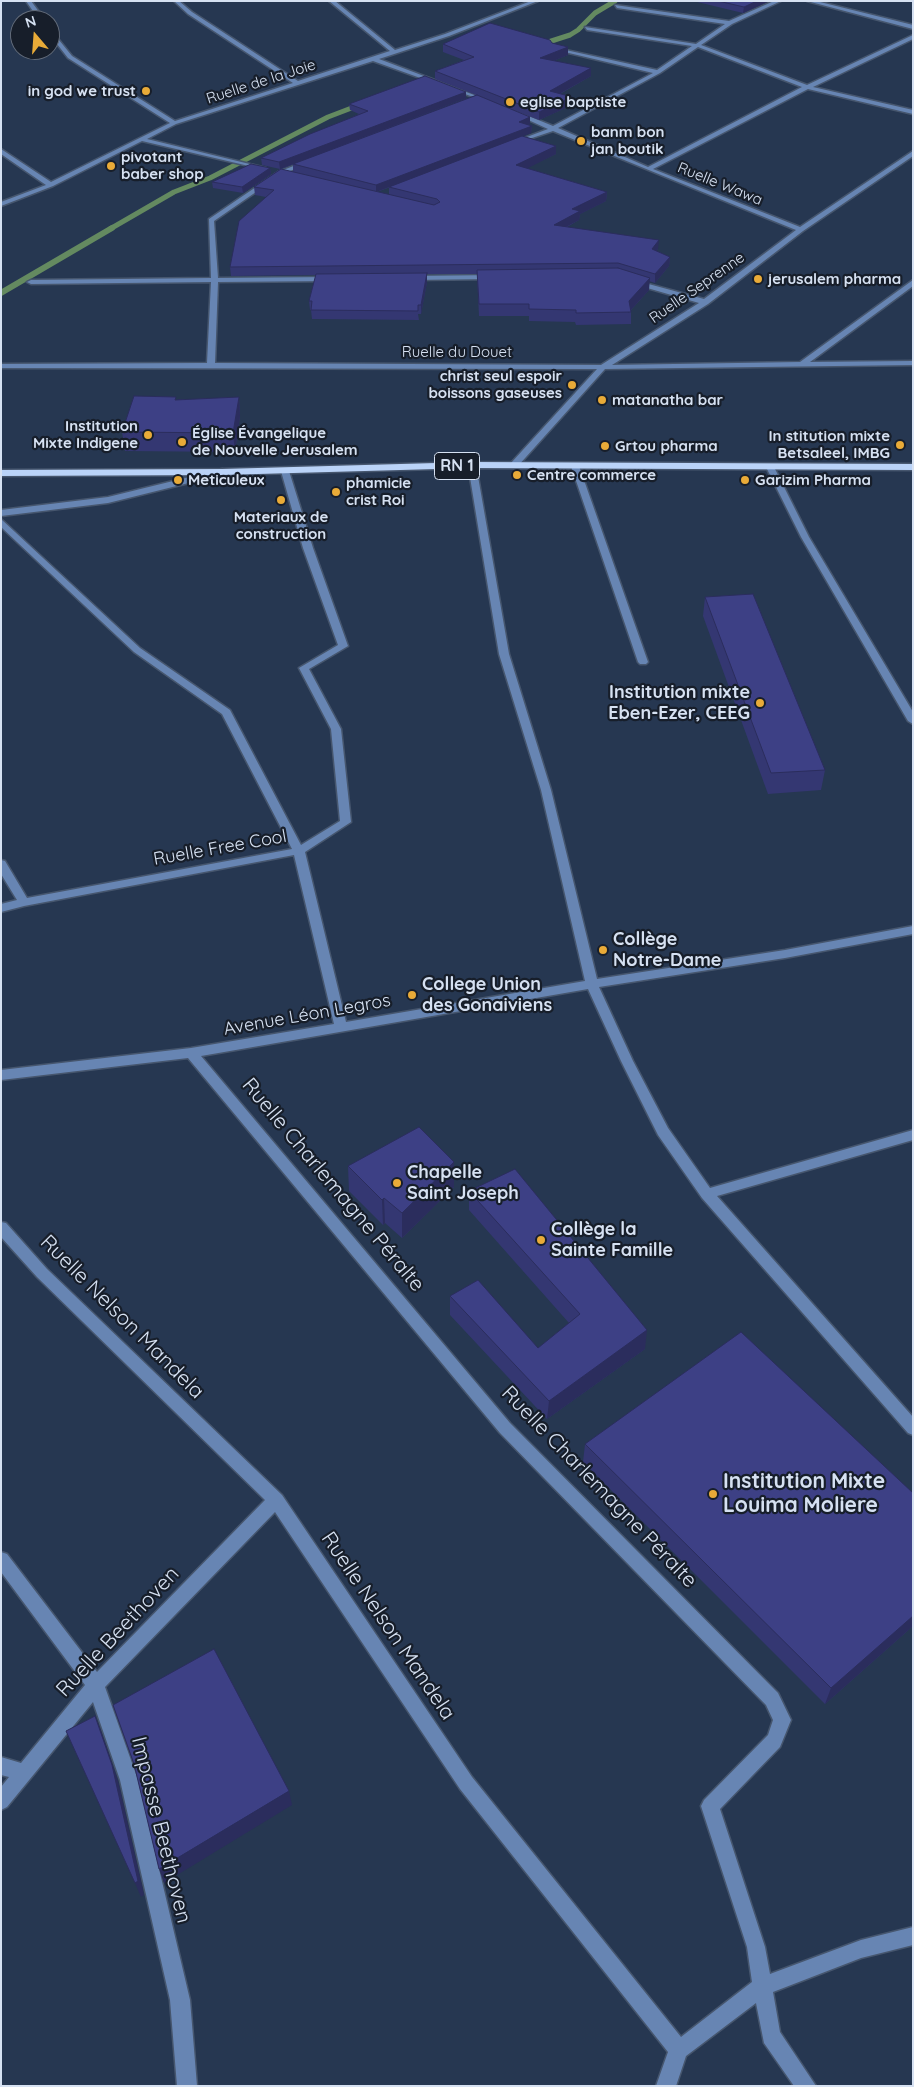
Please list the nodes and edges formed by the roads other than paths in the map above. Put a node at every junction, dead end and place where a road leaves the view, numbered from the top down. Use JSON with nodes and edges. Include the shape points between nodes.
{"nodes":[{"id":1,"x":176,"y":1,"type":"edge"},
{"id":2,"x":331,"y":1,"type":"edge"},
{"id":3,"x":536,"y":1,"type":"edge"},
{"id":4,"x":779,"y":1,"type":"edge"},
{"id":5,"x":809,"y":1,"type":"edge"},
{"id":6,"x":617,"y":6,"type":"dead end"},
{"id":7,"x":730,"y":23,"type":"junction"},
{"id":8,"x":913,"y":27,"type":"edge"},
{"id":9,"x":587,"y":28,"type":"dead end"},
{"id":10,"x":913,"y":37,"type":"edge"},
{"id":11,"x":60,"y":44,"type":"edge"},
{"id":12,"x":699,"y":46,"type":"junction"},
{"id":13,"x":554,"y":48,"type":"edge"},
{"id":14,"x":393,"y":50,"type":"junction"},
{"id":15,"x":374,"y":59,"type":"junction"},
{"id":16,"x":658,"y":72,"type":"junction"},
{"id":17,"x":297,"y":83,"type":"junction"},
{"id":18,"x":807,"y":87,"type":"junction"},
{"id":19,"x":477,"y":98,"type":"junction"},
{"id":20,"x":468,"y":102,"type":"edge"},
{"id":21,"x":492,"y":104,"type":"edge"},
{"id":22,"x":509,"y":110,"type":"edge"},
{"id":23,"x":913,"y":112,"type":"edge"},
{"id":24,"x":174,"y":123,"type":"junction"},
{"id":25,"x":552,"y":129,"type":"junction"},
{"id":26,"x":140,"y":139,"type":"junction"},
{"id":27,"x":506,"y":146,"type":"edge"},
{"id":28,"x":1,"y":151,"type":"edge"},
{"id":29,"x":913,"y":153,"type":"edge"},
{"id":30,"x":316,"y":160,"type":"edge"},
{"id":31,"x":648,"y":169,"type":"junction"},
{"id":32,"x":280,"y":173,"type":"junction"},
{"id":33,"x":290,"y":175,"type":"edge"},
{"id":34,"x":51,"y":185,"type":"junction"},
{"id":35,"x":1,"y":204,"type":"edge"},
{"id":36,"x":801,"y":230,"type":"junction"},
{"id":37,"x":499,"y":277,"type":"edge"},
{"id":38,"x":401,"y":278,"type":"edge"},
{"id":39,"x":342,"y":279,"type":"edge"},
{"id":40,"x":626,"y":279,"type":"edge"},
{"id":41,"x":215,"y":280,"type":"junction"},
{"id":42,"x":31,"y":282,"type":"dead end"},
{"id":43,"x":913,"y":282,"type":"edge"},
{"id":44,"x":905,"y":297,"type":"dead end"},
{"id":45,"x":891,"y":299,"type":"junction"},
{"id":46,"x":705,"y":302,"type":"junction"},
{"id":47,"x":913,"y":363,"type":"edge"},
{"id":48,"x":802,"y":364,"type":"junction"},
{"id":49,"x":211,"y":365,"type":"junction"},
{"id":50,"x":1,"y":366,"type":"edge"},
{"id":51,"x":603,"y":367,"type":"junction"},
{"id":52,"x":472,"y":465,"type":"junction"},
{"id":53,"x":514,"y":465,"type":"junction"},
{"id":54,"x":575,"y":466,"type":"junction"},
{"id":55,"x":913,"y":466,"type":"edge"},
{"id":56,"x":770,"y":467,"type":"junction"},
{"id":57,"x":285,"y":471,"type":"junction"},
{"id":58,"x":222,"y":472,"type":"junction"},
{"id":59,"x":1,"y":473,"type":"edge"},
{"id":60,"x":1,"y":513,"type":"edge"},
{"id":61,"x":1,"y":522,"type":"edge"},
{"id":62,"x":643,"y":662,"type":"dead end"},
{"id":63,"x":913,"y":721,"type":"edge"},
{"id":64,"x":299,"y":851,"type":"junction"},
{"id":65,"x":1,"y":864,"type":"edge"},
{"id":66,"x":24,"y":902,"type":"junction"},
{"id":67,"x":1,"y":908,"type":"edge"},
{"id":68,"x":913,"y":930,"type":"edge"},
{"id":69,"x":592,"y":984,"type":"junction"},
{"id":70,"x":342,"y":1028,"type":"junction"},
{"id":71,"x":190,"y":1053,"type":"junction"},
{"id":72,"x":1,"y":1074,"type":"edge"},
{"id":73,"x":913,"y":1135,"type":"edge"},
{"id":74,"x":707,"y":1194,"type":"junction"},
{"id":75,"x":1,"y":1227,"type":"edge"},
{"id":76,"x":913,"y":1428,"type":"edge"},
{"id":77,"x":276,"y":1500,"type":"junction"},
{"id":78,"x":1,"y":1559,"type":"edge"},
{"id":79,"x":96,"y":1685,"type":"junction"},
{"id":80,"x":1,"y":1766,"type":"edge"},
{"id":81,"x":23,"y":1772,"type":"junction"},
{"id":82,"x":1,"y":1802,"type":"edge"},
{"id":83,"x":913,"y":1936,"type":"edge"},
{"id":84,"x":763,"y":1986,"type":"junction"},
{"id":85,"x":679,"y":2050,"type":"junction"},
{"id":86,"x":187,"y":2086,"type":"edge"},
{"id":87,"x":666,"y":2086,"type":"edge"},
{"id":88,"x":806,"y":2086,"type":"edge"}],
"edges":[{"from":1,"to":17,"type":"street"},
{"from":2,"to":14,"type":"street"},
{"from":3,"to":14,"type":"street","name":"Ruelle de la Joie"},
{"from":4,"to":7,"type":"street"},
{"from":5,"to":8,"type":"street"},
{"from":6,"to":7,"type":"street"},
{"from":7,"to":12,"type":"street"},
{"from":9,"to":12,"type":"street"},
{"from":10,"to":18,"type":"street"},
{"from":11,"to":24,"type":"street","via":[[70,57]]},
{"from":12,"to":16,"type":"street"},
{"from":12,"to":18,"type":"street"},
{"from":13,"to":16,"type":"street"},
{"from":14,"to":15,"type":"street","name":"Ruelle de la Joie"},
{"from":15,"to":17,"type":"street","name":"Ruelle de la Joie"},
{"from":15,"to":19,"type":"street"},
{"from":16,"to":25,"type":"street"},
{"from":17,"to":24,"type":"street","name":"Ruelle de la Joie"},
{"from":18,"to":23,"type":"street"},
{"from":18,"to":31,"type":"street"},
{"from":19,"to":20,"type":"street"},
{"from":19,"to":21,"type":"street"},
{"from":22,"to":25,"type":"street","name":"Ruelle Wawa"},
{"from":24,"to":26,"type":"street","name":"Ruelle de la Joie"},
{"from":25,"to":27,"type":"street"},
{"from":25,"to":31,"type":"street","name":"Ruelle Wawa"},
{"from":26,"to":32,"type":"street"},
{"from":26,"to":34,"type":"street","name":"Ruelle de la Joie"},
{"from":28,"to":34,"type":"street"},
{"from":29,"to":36,"type":"street","name":"Ruelle Seprenne"},
{"from":30,"to":32,"type":"street"},
{"from":31,"to":36,"type":"street","name":"Ruelle Wawa"},
{"from":32,"to":33,"type":"street"},
{"from":32,"to":41,"type":"street","via":[[211,220]]},
{"from":34,"to":35,"type":"street","name":"Ruelle de la Joie"},
{"from":36,"to":46,"type":"street","name":"Ruelle Seprenne"},
{"from":37,"to":38,"type":"street"},
{"from":39,"to":41,"type":"street"},
{"from":40,"to":46,"type":"street"},
{"from":41,"to":42,"type":"street"},
{"from":41,"to":49,"type":"street"},
{"from":43,"to":45,"type":"street"},
{"from":44,"to":45,"type":"street"},
{"from":45,"to":48,"type":"street"},
{"from":46,"to":51,"type":"street","name":"Ruelle Seprenne"},
{"from":47,"to":48,"type":"street","name":"Ruelle du Douet"},
{"from":48,"to":51,"type":"street","name":"Ruelle du Douet"},
{"from":49,"to":50,"type":"street","name":"Ruelle du Douet"},
{"from":49,"to":51,"type":"street","name":"Ruelle du Douet"},
{"from":51,"to":53,"type":"street","name":"Ruelle Seprenne"},
{"from":52,"to":53,"type":"main road","number":"RN 1"},
{"from":52,"to":57,"type":"main road","number":"RN 1"},
{"from":52,"to":69,"type":"street","via":[[504,654],[546,790]]},
{"from":53,"to":54,"type":"main road","number":"RN 1"},
{"from":54,"to":56,"type":"main road","number":"RN 1"},
{"from":54,"to":62,"type":"street"},
{"from":55,"to":56,"type":"main road","number":"RN 1"},
{"from":56,"to":63,"type":"street","via":[[805,537]]},
{"from":57,"to":58,"type":"main road","number":"RN 1"},
{"from":57,"to":64,"type":"street","name":"Ruelle Free Cool","via":[[343,646],[304,668],[336,729],[346,822]]},
{"from":58,"to":59,"type":"main road","number":"RN 1"},
{"from":58,"to":60,"type":"street","via":[[108,500]]},
{"from":61,"to":64,"type":"street","via":[[137,650],[226,712]]},
{"from":64,"to":66,"type":"street","name":"Ruelle Free Cool"},
{"from":64,"to":70,"type":"street"},
{"from":65,"to":66,"type":"street"},
{"from":66,"to":67,"type":"street","name":"Ruelle Free Cool"},
{"from":68,"to":69,"type":"street","name":"Avenue Léon Legros"},
{"from":69,"to":70,"type":"street","name":"Avenue Léon Legros"},
{"from":69,"to":74,"type":"street","via":[[663,1131]]},
{"from":70,"to":71,"type":"street","name":"Avenue Léon Legros"},
{"from":71,"to":72,"type":"street","name":"Avenue Léon Legros"},
{"from":71,"to":84,"type":"street","name":"Ruelle Charlemagne Péralte","via":[[505,1428],[772,1699],[782,1720],[774,1741],[710,1806],[756,1947]]},
{"from":73,"to":74,"type":"street"},
{"from":74,"to":76,"type":"street"},
{"from":75,"to":77,"type":"street","name":"Ruelle Nelson Mandela","via":[[42,1272]]},
{"from":77,"to":79,"type":"street","name":"Ruelle Beethoven"},
{"from":77,"to":85,"type":"street","name":"Ruelle Nelson Mandela","via":[[466,1783]]},
{"from":78,"to":79,"type":"street","name":"Impasse Beethoven"},
{"from":79,"to":81,"type":"street","name":"Ruelle Beethoven"},
{"from":79,"to":86,"type":"street","name":"Impasse Beethoven","via":[[129,1780],[180,2000]]},
{"from":80,"to":81,"type":"street"},
{"from":81,"to":82,"type":"street","name":"Ruelle Beethoven"},
{"from":83,"to":84,"type":"street","via":[[862,1949]]},
{"from":84,"to":85,"type":"street"},
{"from":84,"to":88,"type":"street","via":[[771,2036]]},
{"from":85,"to":87,"type":"street"}]}
